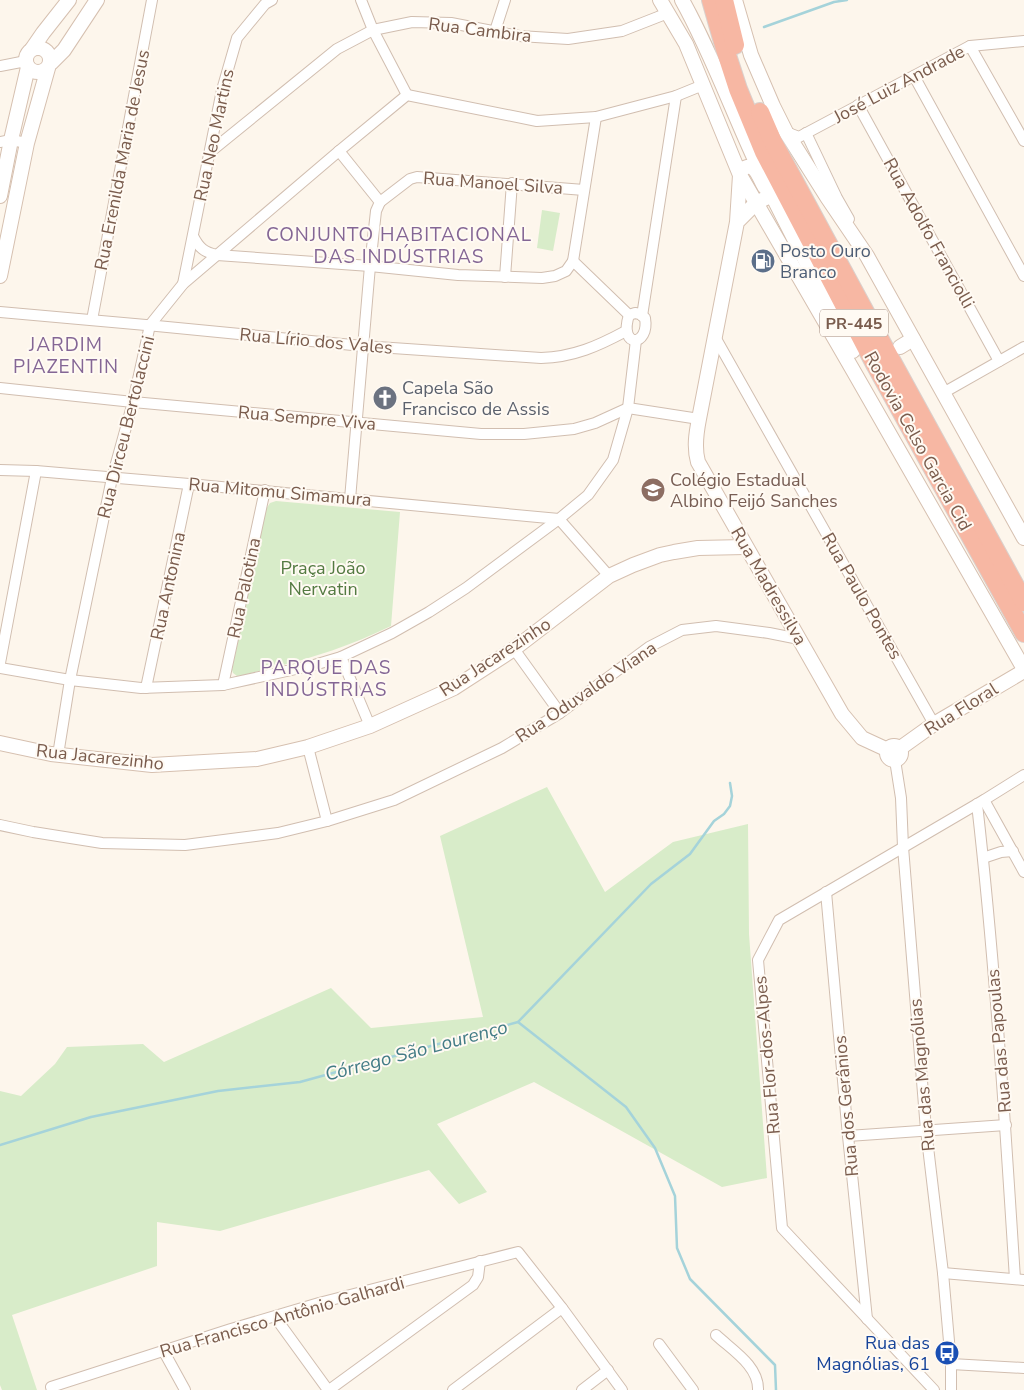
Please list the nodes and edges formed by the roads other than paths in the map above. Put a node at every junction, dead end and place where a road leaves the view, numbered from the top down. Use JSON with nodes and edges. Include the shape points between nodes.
{"nodes":[{"id":1,"x":69,"y":0,"type":"edge"},
{"id":2,"x":152,"y":0,"type":"edge"},
{"id":3,"x":272,"y":0,"type":"edge"},
{"id":4,"x":361,"y":0,"type":"edge"},
{"id":5,"x":505,"y":0,"type":"edge"},
{"id":6,"x":660,"y":0,"type":"edge"},
{"id":7,"x":682,"y":0,"type":"edge"},
{"id":8,"x":710,"y":0,"type":"edge"},
{"id":9,"x":724,"y":0,"type":"edge"},
{"id":10,"x":735,"y":0,"type":"edge"},
{"id":11,"x":93,"y":2,"type":"edge"},
{"id":12,"x":668,"y":13,"type":"junction"},
{"id":13,"x":373,"y":30,"type":"junction"},
{"id":14,"x":496,"y":31,"type":"junction"},
{"id":15,"x":1024,"y":41,"type":"edge"},
{"id":16,"x":970,"y":46,"type":"junction"},
{"id":17,"x":28,"y":59,"type":"junction"},
{"id":18,"x":0,"y":66,"type":"edge"},
{"id":19,"x":49,"y":66,"type":"junction"},
{"id":20,"x":914,"y":76,"type":"junction"},
{"id":21,"x":703,"y":85,"type":"junction"},
{"id":22,"x":407,"y":95,"type":"junction"},
{"id":23,"x":676,"y":96,"type":"junction"},
{"id":24,"x":858,"y":105,"type":"junction"},
{"id":25,"x":596,"y":117,"type":"junction"},
{"id":26,"x":786,"y":132,"type":"junction"},
{"id":27,"x":806,"y":133,"type":"junction"},
{"id":28,"x":5,"y":141,"type":"edge"},
{"id":29,"x":1024,"y":141,"type":"edge"},
{"id":30,"x":27,"y":143,"type":"junction"},
{"id":31,"x":339,"y":151,"type":"junction"},
{"id":32,"x":210,"y":152,"type":"junction"},
{"id":33,"x":740,"y":175,"type":"junction"},
{"id":34,"x":512,"y":183,"type":"junction"},
{"id":35,"x":584,"y":190,"type":"junction"},
{"id":36,"x":772,"y":195,"type":"junction"},
{"id":37,"x":0,"y":196,"type":"edge"},
{"id":38,"x":380,"y":202,"type":"junction"},
{"id":39,"x":756,"y":203,"type":"junction"},
{"id":40,"x":737,"y":222,"type":"junction"},
{"id":41,"x":193,"y":236,"type":"junction"},
{"id":42,"x":217,"y":254,"type":"junction"},
{"id":43,"x":867,"y":256,"type":"junction"},
{"id":44,"x":573,"y":261,"type":"junction"},
{"id":45,"x":370,"y":266,"type":"junction"},
{"id":46,"x":0,"y":276,"type":"edge"},
{"id":47,"x":1024,"y":276,"type":"edge"},
{"id":48,"x":505,"y":277,"type":"junction"},
{"id":49,"x":183,"y":284,"type":"junction"},
{"id":50,"x":0,"y":312,"type":"edge"},
{"id":51,"x":629,"y":315,"type":"junction"},
{"id":52,"x":642,"y":316,"type":"junction"},
{"id":53,"x":92,"y":320,"type":"junction"},
{"id":54,"x":150,"y":325,"type":"junction"},
{"id":55,"x":626,"y":331,"type":"junction"},
{"id":56,"x":715,"y":338,"type":"junction"},
{"id":57,"x":913,"y":339,"type":"junction"},
{"id":58,"x":636,"y":340,"type":"junction"},
{"id":59,"x":363,"y":346,"type":"junction"},
{"id":60,"x":900,"y":347,"type":"dead end"},
{"id":61,"x":1024,"y":347,"type":"edge"},
{"id":62,"x":999,"y":361,"type":"junction"},
{"id":63,"x":861,"y":372,"type":"junction"},
{"id":64,"x":0,"y":388,"type":"edge"},
{"id":65,"x":943,"y":394,"type":"junction"},
{"id":66,"x":133,"y":402,"type":"junction"},
{"id":67,"x":628,"y":408,"type":"junction"},
{"id":68,"x":699,"y":419,"type":"junction"},
{"id":69,"x":357,"y":422,"type":"junction"},
{"id":70,"x":0,"y":470,"type":"edge"},
{"id":71,"x":36,"y":471,"type":"junction"},
{"id":72,"x":112,"y":478,"type":"junction"},
{"id":73,"x":189,"y":484,"type":"junction"},
{"id":74,"x":265,"y":490,"type":"junction"},
{"id":75,"x":350,"y":499,"type":"junction"},
{"id":76,"x":560,"y":519,"type":"junction"},
{"id":77,"x":1024,"y":538,"type":"edge"},
{"id":78,"x":746,"y":547,"type":"junction"},
{"id":79,"x":609,"y":576,"type":"junction"},
{"id":80,"x":1024,"y":602,"type":"edge"},
{"id":81,"x":1024,"y":634,"type":"edge"},
{"id":82,"x":799,"y":640,"type":"junction"},
{"id":83,"x":514,"y":649,"type":"junction"},
{"id":84,"x":341,"y":657,"type":"junction"},
{"id":85,"x":0,"y":663,"type":"edge"},
{"id":86,"x":0,"y":668,"type":"edge"},
{"id":87,"x":1024,"y":670,"type":"edge"},
{"id":88,"x":70,"y":680,"type":"junction"},
{"id":89,"x":223,"y":685,"type":"junction"},
{"id":90,"x":146,"y":688,"type":"junction"},
{"id":91,"x":560,"y":714,"type":"junction"},
{"id":92,"x":934,"y":724,"type":"junction"},
{"id":93,"x":370,"y":726,"type":"junction"},
{"id":94,"x":0,"y":743,"type":"edge"},
{"id":95,"x":308,"y":747,"type":"junction"},
{"id":96,"x":894,"y":753,"type":"junction"},
{"id":97,"x":58,"y":755,"type":"junction"},
{"id":98,"x":1024,"y":775,"type":"edge"},
{"id":99,"x":981,"y":802,"type":"junction"},
{"id":100,"x":327,"y":821,"type":"junction"},
{"id":101,"x":0,"y":825,"type":"edge"},
{"id":102,"x":903,"y":846,"type":"junction"},
{"id":103,"x":1013,"y":851,"type":"junction"},
{"id":104,"x":983,"y":858,"type":"junction"},
{"id":105,"x":1024,"y":872,"type":"edge"},
{"id":106,"x":826,"y":892,"type":"junction"},
{"id":107,"x":1006,"y":1125,"type":"junction"},
{"id":108,"x":926,"y":1130,"type":"junction"},
{"id":109,"x":848,"y":1136,"type":"junction"},
{"id":110,"x":480,"y":1261,"type":"junction"},
{"id":111,"x":943,"y":1273,"type":"junction"},
{"id":112,"x":1020,"y":1280,"type":"edge"},
{"id":113,"x":562,"y":1308,"type":"junction"},
{"id":114,"x":274,"y":1316,"type":"junction"},
{"id":115,"x":867,"y":1319,"type":"junction"},
{"id":116,"x":716,"y":1335,"type":"dead end"},
{"id":117,"x":659,"y":1344,"type":"dead end"},
{"id":118,"x":163,"y":1350,"type":"junction"},
{"id":119,"x":950,"y":1364,"type":"junction"},
{"id":120,"x":1024,"y":1368,"type":"edge"},
{"id":121,"x":608,"y":1370,"type":"junction"},
{"id":122,"x":52,"y":1390,"type":"edge"},
{"id":123,"x":184,"y":1390,"type":"edge"},
{"id":124,"x":328,"y":1390,"type":"edge"},
{"id":125,"x":453,"y":1390,"type":"edge"},
{"id":126,"x":582,"y":1390,"type":"edge"},
{"id":127,"x":622,"y":1390,"type":"edge"},
{"id":128,"x":693,"y":1390,"type":"edge"},
{"id":129,"x":758,"y":1390,"type":"edge"},
{"id":130,"x":934,"y":1390,"type":"edge"},
{"id":131,"x":951,"y":1390,"type":"edge"}],
"edges":[{"from":1,"to":17,"type":"street","via":[[43,33]]},
{"from":2,"to":53,"type":"street","name":"Rua Erenilda Maria de Jesus"},
{"from":3,"to":32,"type":"street","name":"Rua Neo Martins","via":[[236,38]]},
{"from":4,"to":13,"type":"street"},
{"from":5,"to":14,"type":"street"},
{"from":6,"to":12,"type":"street"},
{"from":7,"to":36,"type":"street","name":"Rodovia Celso Garcia Cid","number":"PR-445"},
{"from":8,"to":81,"type":"highway","name":"Rodovia Celso Garcia Cid","number":"PR-445","via":[[738,89],[764,152],[876,366]]},
{"from":9,"to":80,"type":"highway","name":"Rodovia Celso Garcia Cid","number":"PR-445","via":[[738,56],[774,142]]},
{"from":10,"to":26,"type":"street","via":[[751,55]]},
{"from":11,"to":19,"type":"street","via":[[64,50]]},
{"from":12,"to":14,"type":"street","name":"Rua Cambira","via":[[622,31],[568,39]]},
{"from":12,"to":21,"type":"street","via":[[686,44]]},
{"from":13,"to":14,"type":"street","name":"Rua Cambira","via":[[412,22],[451,23]]},
{"from":13,"to":22,"type":"street"},
{"from":13,"to":32,"type":"street","name":"Rua Cambira","via":[[337,49]]},
{"from":15,"to":16,"type":"street","name":"José Luiz Andrade"},
{"from":16,"to":20,"type":"street","name":"José Luiz Andrade"},
{"from":16,"to":29,"type":"street"},
{"from":17,"to":18,"type":"street"},
{"from":17,"to":19,"type":"street","via":[[33,72],[44,72]]},
{"from":17,"to":19,"type":"street","via":[[40,48],[46,50],[50,55]]},
{"from":17,"to":28,"type":"street"},
{"from":19,"to":30,"type":"street"},
{"from":20,"to":24,"type":"street","name":"José Luiz Andrade"},
{"from":20,"to":47,"type":"street"},
{"from":21,"to":23,"type":"street"},
{"from":21,"to":33,"type":"street"},
{"from":22,"to":25,"type":"street","via":[[537,121]]},
{"from":22,"to":31,"type":"street","name":"Rua Dirceu Bertolaccini"},
{"from":23,"to":25,"type":"street"},
{"from":23,"to":52,"type":"street"},
{"from":24,"to":27,"type":"street","name":"José Luiz Andrade"},
{"from":24,"to":62,"type":"street","name":"Rua Adolfo Franciolli"},
{"from":25,"to":35,"type":"street"},
{"from":26,"to":27,"type":"street","via":[[799,137]]},
{"from":26,"to":43,"type":"street"},
{"from":27,"to":43,"type":"street"},
{"from":28,"to":30,"type":"street"},
{"from":28,"to":37,"type":"street"},
{"from":30,"to":46,"type":"street"},
{"from":31,"to":38,"type":"street"},
{"from":31,"to":42,"type":"street","name":"Rua Dirceu Bertolaccini"},
{"from":32,"to":41,"type":"street","name":"Rua Neo Martins"},
{"from":33,"to":36,"type":"street","via":[[746,166],[751,167]]},
{"from":33,"to":39,"type":"street"},
{"from":33,"to":40,"type":"street","name":"Rua Madressilva"},
{"from":34,"to":35,"type":"street","name":"Rua Manoel Silva"},
{"from":34,"to":38,"type":"street","name":"Rua Manoel Silva","via":[[417,177]]},
{"from":34,"to":48,"type":"street"},
{"from":35,"to":44,"type":"street"},
{"from":36,"to":39,"type":"street"},
{"from":36,"to":63,"type":"street","name":"Rodovia Celso Garcia Cid","number":"PR-445"},
{"from":38,"to":45,"type":"street","via":[[376,211]]},
{"from":39,"to":40,"type":"street"},
{"from":39,"to":63,"type":"street"},
{"from":40,"to":56,"type":"street","name":"Rua Madressilva"},
{"from":41,"to":42,"type":"street","via":[[201,249]]},
{"from":41,"to":49,"type":"street","name":"Rua Neo Martins"},
{"from":42,"to":45,"type":"street"},
{"from":42,"to":49,"type":"street","name":"Rua Dirceu Bertolaccini"},
{"from":43,"to":57,"type":"street"},
{"from":44,"to":48,"type":"street","via":[[566,271],[555,276]]},
{"from":44,"to":51,"type":"street"},
{"from":45,"to":48,"type":"street"},
{"from":45,"to":59,"type":"street"},
{"from":49,"to":54,"type":"street","name":"Rua Dirceu Bertolaccini"},
{"from":50,"to":53,"type":"street","name":"Rua Lírio dos Vales"},
{"from":51,"to":52,"type":"street"},
{"from":51,"to":55,"type":"street"},
{"from":52,"to":58,"type":"street","via":[[646,324],[644,333]]},
{"from":53,"to":54,"type":"street","name":"Rua Lírio dos Vales"},
{"from":54,"to":59,"type":"street","name":"Rua Lírio dos Vales"},
{"from":54,"to":66,"type":"street","name":"Rua Dirceu Bertolaccini"},
{"from":55,"to":58,"type":"street","via":[[628,337]]},
{"from":55,"to":59,"type":"street","name":"Rua Lírio dos Vales","via":[[601,344],[555,358]]},
{"from":56,"to":68,"type":"street","name":"Rua Madressilva"},
{"from":56,"to":92,"type":"street","name":"Rua Paulo Pontes"},
{"from":57,"to":60,"type":"street"},
{"from":57,"to":65,"type":"street"},
{"from":58,"to":67,"type":"street"},
{"from":59,"to":69,"type":"street"},
{"from":61,"to":62,"type":"street"},
{"from":62,"to":65,"type":"street"},
{"from":63,"to":87,"type":"street"},
{"from":64,"to":66,"type":"street","name":"Rua Sempre Viva"},
{"from":65,"to":77,"type":"street"},
{"from":66,"to":69,"type":"street","name":"Rua Sempre Viva"},
{"from":66,"to":72,"type":"street","name":"Rua Dirceu Bertolaccini"},
{"from":67,"to":68,"type":"street"},
{"from":67,"to":69,"type":"street","name":"Rua Sempre Viva","via":[[584,426],[534,433],[474,433]]},
{"from":67,"to":76,"type":"street","via":[[613,460],[588,495]]},
{"from":68,"to":78,"type":"street","name":"Rua Madressilva","via":[[695,442],[698,462]]},
{"from":69,"to":75,"type":"street"},
{"from":70,"to":71,"type":"street","name":"Rua Mitomu Simamura"},
{"from":71,"to":72,"type":"street","name":"Rua Mitomu Simamura"},
{"from":71,"to":85,"type":"street"},
{"from":72,"to":73,"type":"street","name":"Rua Mitomu Simamura"},
{"from":72,"to":88,"type":"street","name":"Rua Dirceu Bertolaccini"},
{"from":73,"to":74,"type":"street","name":"Rua Mitomu Simamura"},
{"from":73,"to":90,"type":"street","name":"Rua Antonina"},
{"from":74,"to":75,"type":"street","name":"Rua Mitomu Simamura"},
{"from":74,"to":89,"type":"street","name":"Rua Palotina"},
{"from":75,"to":76,"type":"street","name":"Rua Mitomu Simamura"},
{"from":76,"to":79,"type":"street"},
{"from":76,"to":84,"type":"street","via":[[438,606]]},
{"from":78,"to":79,"type":"street","name":"Rua Jacarezinho","via":[[698,548],[660,555]]},
{"from":78,"to":82,"type":"street","name":"Rua Madressilva"},
{"from":79,"to":83,"type":"street","name":"Rua Jacarezinho"},
{"from":82,"to":91,"type":"street","name":"Rua Oduvaldo Viana","via":[[716,626],[682,630],[649,647]]},
{"from":82,"to":96,"type":"street","name":"Rua Madressilva","via":[[842,714],[862,738]]},
{"from":83,"to":91,"type":"street"},
{"from":83,"to":93,"type":"street","name":"Rua Jacarezinho","via":[[454,688]]},
{"from":84,"to":89,"type":"street"},
{"from":84,"to":93,"type":"street"},
{"from":86,"to":88,"type":"street"},
{"from":87,"to":92,"type":"street","name":"Rua Floral"},
{"from":88,"to":90,"type":"street"},
{"from":88,"to":97,"type":"street","name":"Rua Dirceu Bertolaccini"},
{"from":89,"to":90,"type":"street"},
{"from":91,"to":100,"type":"street","name":"Rua Oduvaldo Viana","via":[[502,748],[394,800]]},
{"from":92,"to":96,"type":"street","name":"Rua Floral"},
{"from":93,"to":95,"type":"street","name":"Rua Jacarezinho"},
{"from":94,"to":97,"type":"street","name":"Rua Jacarezinho"},
{"from":95,"to":97,"type":"street","name":"Rua Jacarezinho","via":[[257,759],[152,765]]},
{"from":95,"to":100,"type":"street"},
{"from":96,"to":102,"type":"street","name":"Rua das Magnólias","via":[[901,798]]},
{"from":98,"to":99,"type":"street","name":"Rua Flor-dos-Alpes"},
{"from":99,"to":102,"type":"street","name":"Rua Flor-dos-Alpes"},
{"from":99,"to":103,"type":"street"},
{"from":99,"to":104,"type":"street","name":"Rua das Papoulas"},
{"from":100,"to":101,"type":"street","name":"Rua Oduvaldo Viana","via":[[278,833],[185,845],[102,843]]},
{"from":102,"to":106,"type":"street","name":"Rua Flor-dos-Alpes"},
{"from":102,"to":108,"type":"street","name":"Rua das Magnólias"},
{"from":103,"to":104,"type":"street"},
{"from":103,"to":105,"type":"street"},
{"from":104,"to":107,"type":"street","name":"Rua das Papoulas"},
{"from":106,"to":109,"type":"street","name":"Rua dos Gerânios"},
{"from":106,"to":115,"type":"street","name":"Rua Flor-dos-Alpes","via":[[779,920],[758,960],[782,1228]]},
{"from":107,"to":108,"type":"street"},
{"from":107,"to":112,"type":"street","name":"Rua das Papoulas"},
{"from":108,"to":109,"type":"street"},
{"from":108,"to":111,"type":"street","name":"Rua das Magnólias"},
{"from":109,"to":115,"type":"street","name":"Rua dos Gerânios"},
{"from":110,"to":113,"type":"street","name":"Rua Francisco Antônio Galhardi","via":[[518,1252]]},
{"from":110,"to":114,"type":"street","name":"Rua Francisco Antônio Galhardi"},
{"from":110,"to":124,"type":"street","via":[[478,1277],[473,1285]]},
{"from":111,"to":112,"type":"street"},
{"from":111,"to":119,"type":"street","name":"Rua das Magnólias"},
{"from":113,"to":121,"type":"street"},
{"from":113,"to":125,"type":"street"},
{"from":114,"to":118,"type":"street","name":"Rua Francisco Antônio Galhardi"},
{"from":114,"to":124,"type":"street"},
{"from":115,"to":130,"type":"street","name":"Rua Flor-dos-Alpes"},
{"from":116,"to":129,"type":"street","via":[[751,1367],[759,1384]]},
{"from":117,"to":128,"type":"street"},
{"from":118,"to":122,"type":"street","name":"Rua Francisco Antônio Galhardi","via":[[51,1387]]},
{"from":118,"to":123,"type":"street"},
{"from":119,"to":120,"type":"street"},
{"from":119,"to":131,"type":"street","name":"Rua das Magnólias"},
{"from":121,"to":126,"type":"street"},
{"from":121,"to":127,"type":"street"}]}
